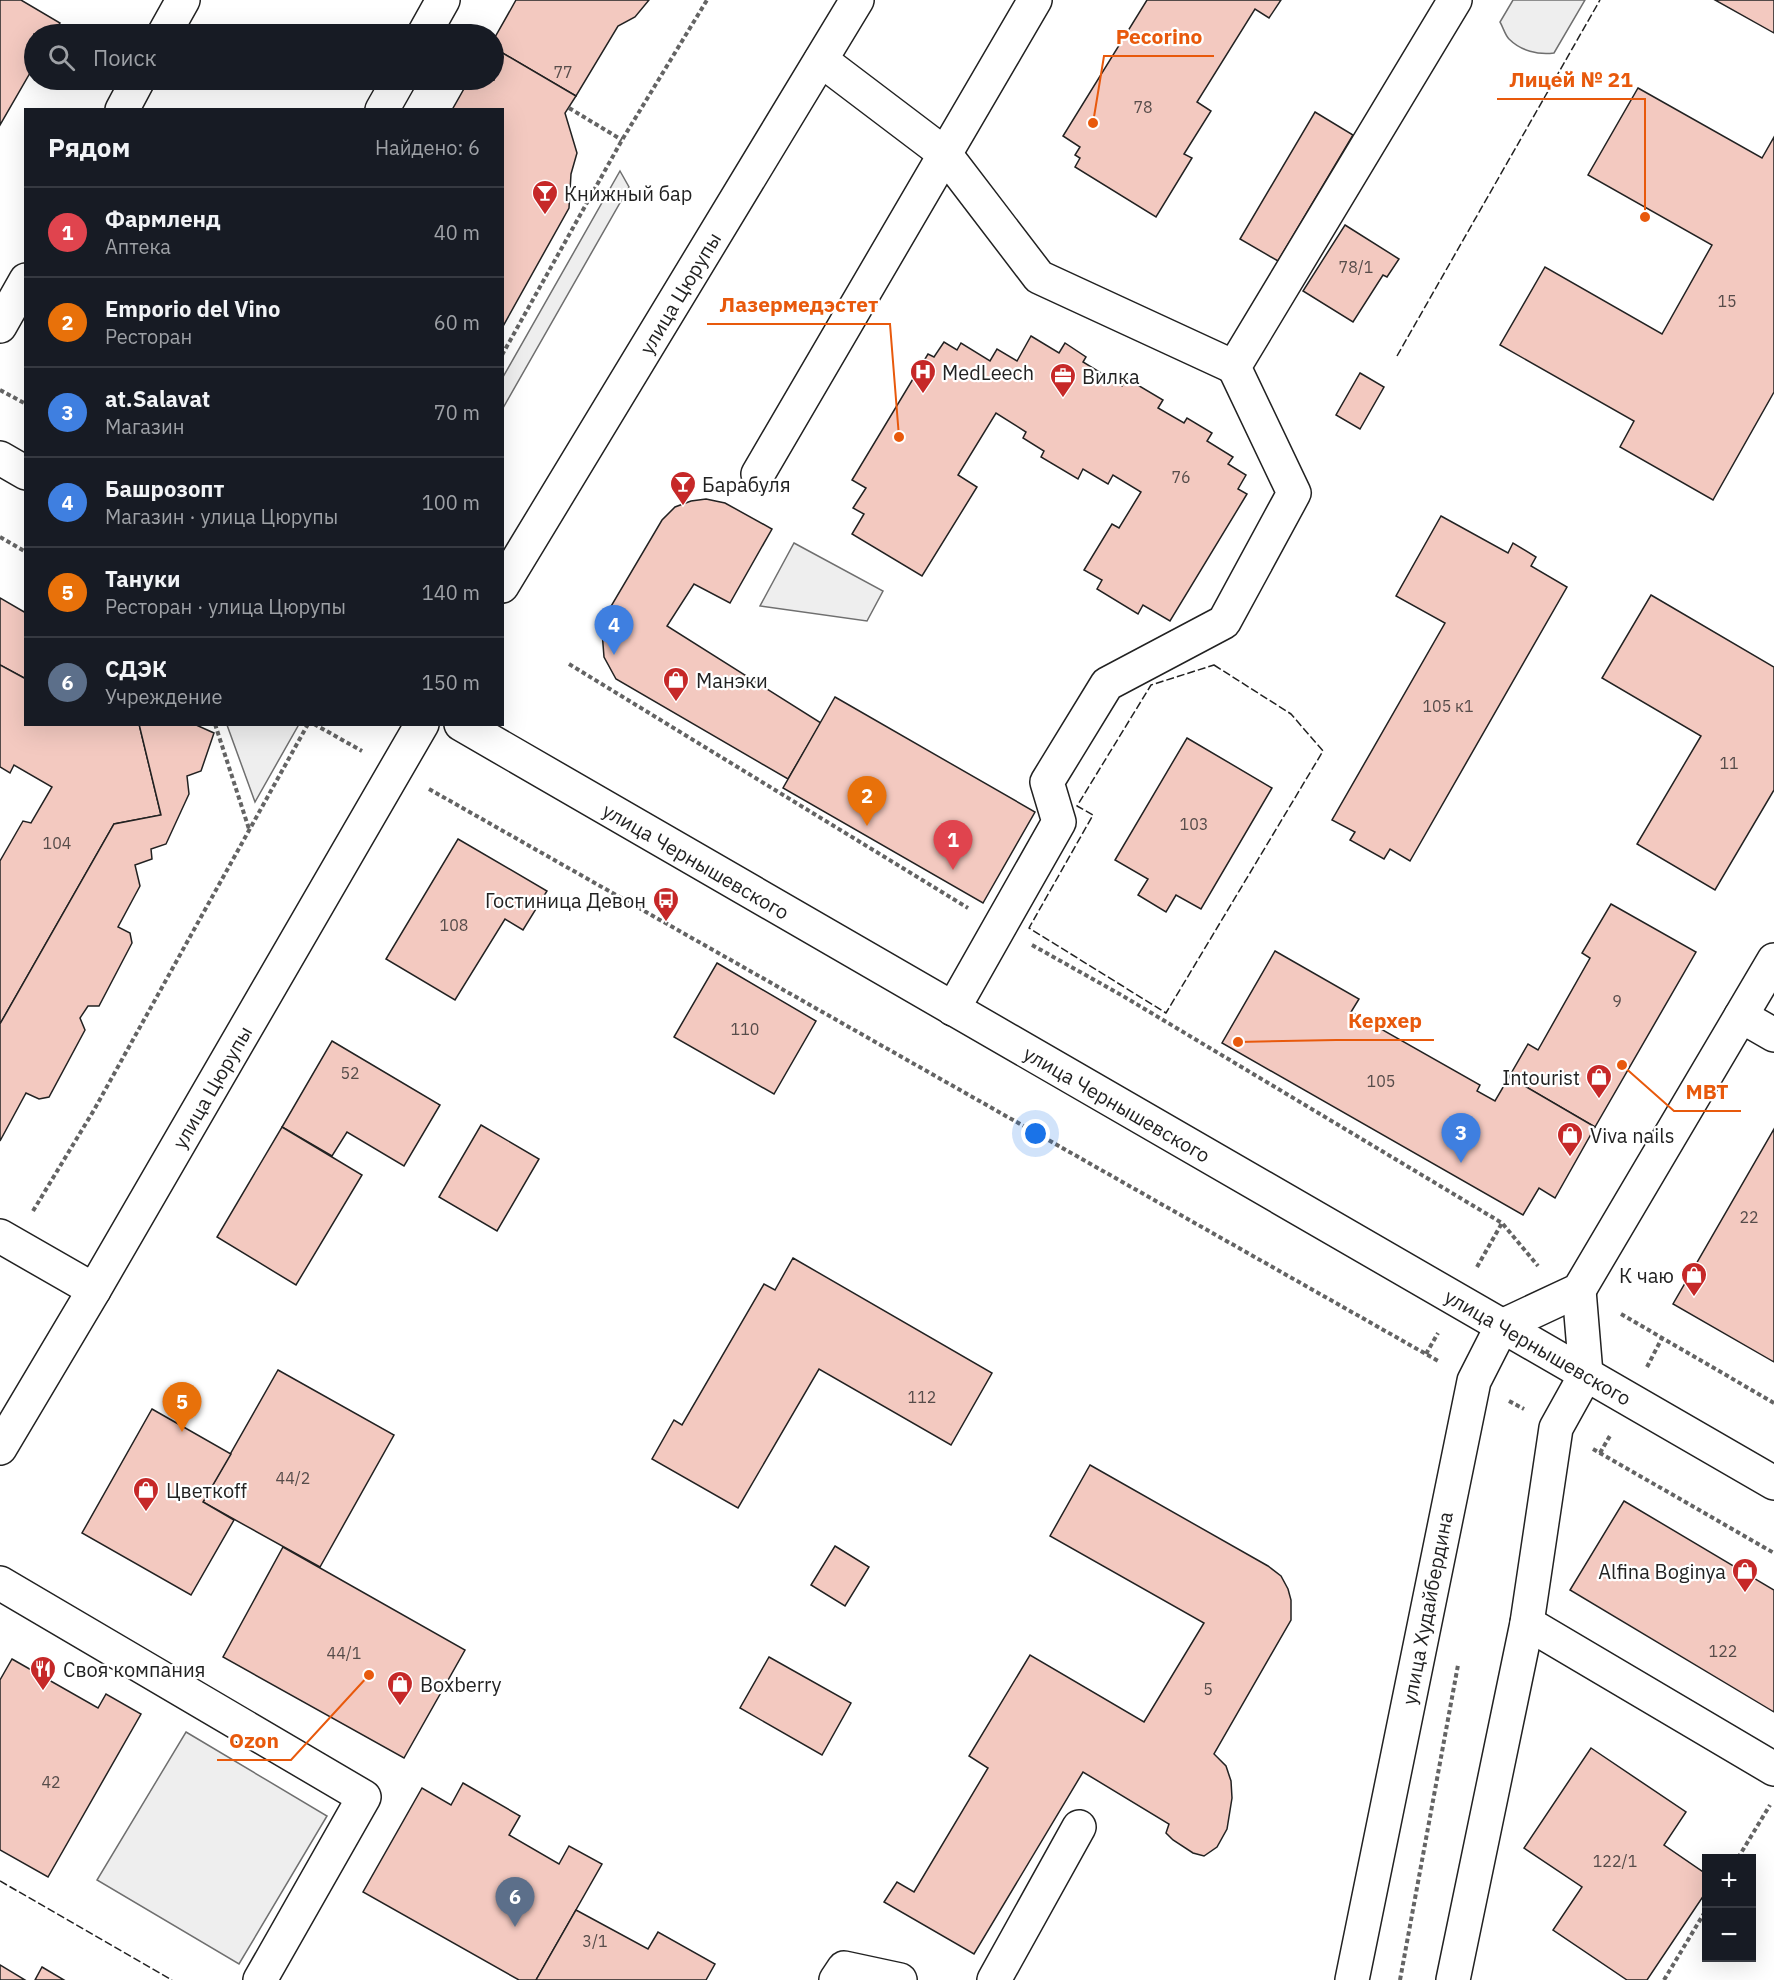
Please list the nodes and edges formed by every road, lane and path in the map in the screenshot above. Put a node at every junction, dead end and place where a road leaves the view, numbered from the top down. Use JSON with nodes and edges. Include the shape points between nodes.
{"nodes":[{"id":1,"x":183,"y":0,"type":"edge"},
{"id":2,"x":443,"y":0,"type":"edge"},
{"id":3,"x":707,"y":0,"type":"edge"},
{"id":4,"x":857,"y":0,"type":"edge"},
{"id":5,"x":1035,"y":0,"type":"edge"},
{"id":6,"x":1455,"y":0,"type":"edge"},
{"id":7,"x":170,"y":24,"type":"edge"},
{"id":8,"x":430,"y":24,"type":"edge"},
{"id":9,"x":821,"y":60,"type":"junction"},
{"id":10,"x":133,"y":90,"type":"edge"},
{"id":11,"x":393,"y":90,"type":"edge"},
{"id":12,"x":123,"y":108,"type":"edge"},
{"id":13,"x":383,"y":108,"type":"edge"},
{"id":14,"x":569,"y":108,"type":"dead end"},
{"id":15,"x":622,"y":140,"type":"junction"},
{"id":16,"x":945,"y":154,"type":"junction"},
{"id":17,"x":24,"y":284,"type":"edge"},
{"id":18,"x":0,"y":326,"type":"edge"},
{"id":19,"x":504,"y":351,"type":"edge"},
{"id":20,"x":1234,"y":367,"type":"junction"},
{"id":21,"x":0,"y":390,"type":"edge"},
{"id":22,"x":24,"y":403,"type":"edge"},
{"id":23,"x":0,"y":458,"type":"edge"},
{"id":24,"x":24,"y":472,"type":"edge"},
{"id":25,"x":758,"y":474,"type":"dead end"},
{"id":26,"x":0,"y":537,"type":"edge"},
{"id":27,"x":24,"y":551,"type":"edge"},
{"id":28,"x":504,"y":583,"type":"edge"},
{"id":29,"x":569,"y":664,"type":"dead end"},
{"id":30,"x":216,"y":726,"type":"edge"},
{"id":31,"x":307,"y":726,"type":"edge"},
{"id":32,"x":318,"y":726,"type":"edge"},
{"id":33,"x":421,"y":726,"type":"edge"},
{"id":34,"x":464,"y":726,"type":"edge"},
{"id":35,"x":395,"y":770,"type":"junction"},
{"id":36,"x":249,"y":831,"type":"junction"},
{"id":37,"x":1000,"y":927,"type":"junction"},
{"id":38,"x":1774,"y":960,"type":"edge"},
{"id":39,"x":953,"y":1009,"type":"junction"},
{"id":40,"x":1741,"y":1016,"type":"junction"},
{"id":41,"x":1774,"y":1035,"type":"edge"},
{"id":42,"x":7,"y":1240,"type":"edge"},
{"id":43,"x":1538,"y":1266,"type":"dead end"},
{"id":44,"x":94,"y":1290,"type":"junction"},
{"id":45,"x":1579,"y":1290,"type":"junction"},
{"id":46,"x":1621,"y":1314,"type":"dead end"},
{"id":47,"x":1502,"y":1326,"type":"junction"},
{"id":48,"x":1586,"y":1374,"type":"junction"},
{"id":49,"x":1474,"y":1381,"type":"junction"},
{"id":50,"x":1774,"y":1403,"type":"edge"},
{"id":51,"x":1506,"y":1412,"type":"dead end"},
{"id":52,"x":1556,"y":1428,"type":"junction"},
{"id":53,"x":0,"y":1448,"type":"edge"},
{"id":54,"x":1774,"y":1483,"type":"edge"},
{"id":55,"x":1774,"y":1553,"type":"edge"},
{"id":56,"x":0,"y":1583,"type":"edge"},
{"id":57,"x":1527,"y":1623,"type":"junction"},
{"id":58,"x":1460,"y":1655,"type":"dead end"},
{"id":59,"x":1774,"y":1769,"type":"edge"},
{"id":60,"x":1774,"y":1798,"type":"edge"},
{"id":61,"x":1079,"y":1827,"type":"dead end"},
{"id":62,"x":1739,"y":1854,"type":"edge"},
{"id":63,"x":1702,"y":1918,"type":"edge"},
{"id":64,"x":260,"y":1980,"type":"edge"},
{"id":65,"x":836,"y":1980,"type":"edge"},
{"id":66,"x":900,"y":1980,"type":"edge"},
{"id":67,"x":994,"y":1980,"type":"edge"},
{"id":68,"x":1352,"y":1980,"type":"edge"},
{"id":69,"x":1400,"y":1980,"type":"edge"},
{"id":70,"x":1453,"y":1980,"type":"edge"},
{"id":71,"x":1664,"y":1980,"type":"edge"}],
"edges":[{"from":1,"to":7,"type":"street"},
{"from":2,"to":8,"type":"street"},
{"from":3,"to":15,"type":"path"},
{"from":4,"to":9,"type":"street","name":"улица Цюрупы"},
{"from":5,"to":16,"type":"street"},
{"from":6,"to":20,"type":"street"},
{"from":9,"to":16,"type":"street"},
{"from":9,"to":28,"type":"street","name":"улица Цюрупы"},
{"from":10,"to":12,"type":"street"},
{"from":11,"to":13,"type":"street"},
{"from":14,"to":15,"type":"path"},
{"from":15,"to":19,"type":"path"},
{"from":16,"to":20,"type":"street","via":[[1039,277]]},
{"from":16,"to":25,"type":"street"},
{"from":17,"to":18,"type":"street"},
{"from":20,"to":37,"type":"street","via":[[1294,494],[1224,622],[1107,684],[1047,782],[1059,822]]},
{"from":21,"to":22,"type":"path"},
{"from":23,"to":24,"type":"street"},
{"from":26,"to":27,"type":"path"},
{"from":29,"to":37,"type":"path"},
{"from":30,"to":36,"type":"path"},
{"from":31,"to":36,"type":"path"},
{"from":32,"to":35,"type":"path"},
{"from":33,"to":35,"type":"street","name":"улица Цюрупы"},
{"from":34,"to":39,"type":"street","name":"улица Чернышевского"},
{"from":35,"to":44,"type":"street","name":"улица Цюрупы"},
{"from":35,"to":49,"type":"path"},
{"from":36,"to":42,"type":"path","via":[[94,1110]]},
{"from":37,"to":39,"type":"street"},
{"from":37,"to":43,"type":"path","via":[[1123,996],[1502,1223]]},
{"from":38,"to":40,"type":"street"},
{"from":39,"to":47,"type":"street","name":"улица Чернышевского"},
{"from":40,"to":41,"type":"street"},
{"from":40,"to":45,"type":"street"},
{"from":42,"to":44,"type":"street"},
{"from":44,"to":53,"type":"street","name":"улица Цюрупы"},
{"from":45,"to":47,"type":"street"},
{"from":45,"to":48,"type":"street"},
{"from":46,"to":50,"type":"path"},
{"from":47,"to":48,"type":"street","name":"улица Чернышевского"},
{"from":47,"to":49,"type":"street","name":"улица Худайбердина"},
{"from":48,"to":52,"type":"street"},
{"from":48,"to":54,"type":"street","name":"улица Чернышевского"},
{"from":49,"to":68,"type":"street","name":"улица Худайбердина"},
{"from":51,"to":52,"type":"path","via":[[1508,1400]]},
{"from":52,"to":55,"type":"path"},
{"from":52,"to":57,"type":"street"},
{"from":56,"to":64,"type":"street","via":[[364,1797]]},
{"from":57,"to":59,"type":"street"},
{"from":57,"to":70,"type":"street"},
{"from":58,"to":69,"type":"path"},
{"from":60,"to":62,"type":"path"},
{"from":61,"to":67,"type":"street"},
{"from":63,"to":71,"type":"path"},
{"from":65,"to":66,"type":"street","via":[[844,1968]]}]}
